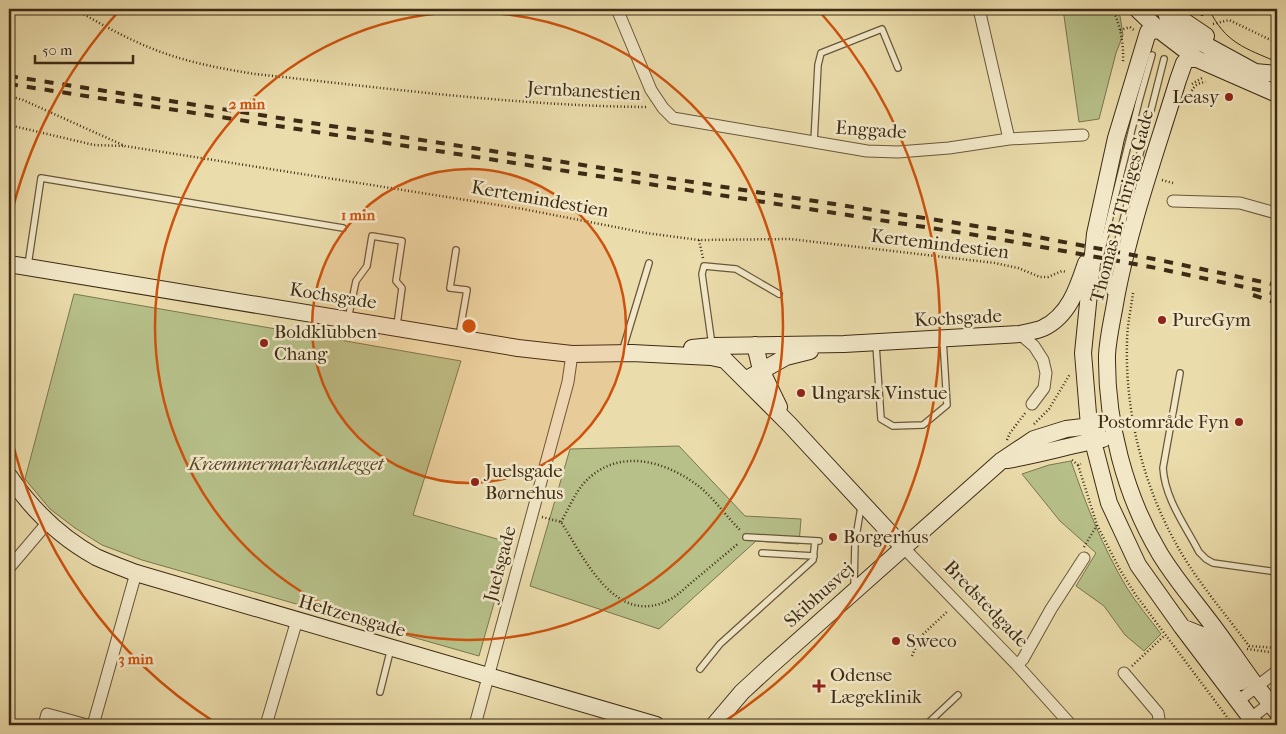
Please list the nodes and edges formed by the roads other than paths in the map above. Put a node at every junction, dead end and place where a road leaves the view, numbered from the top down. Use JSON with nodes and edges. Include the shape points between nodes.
{"nodes":[{"id":1,"x":617,"y":9,"type":"edge"},
{"id":2,"x":979,"y":9,"type":"edge"},
{"id":3,"x":1137,"y":9,"type":"edge"},
{"id":4,"x":1165,"y":9,"type":"edge"},
{"id":5,"x":1169,"y":35,"type":"junction"},
{"id":6,"x":1152,"y":55,"type":"dead end"},
{"id":7,"x":1197,"y":58,"type":"junction"},
{"id":8,"x":1164,"y":59,"type":"dead end"},
{"id":9,"x":898,"y":68,"type":"dead end"},
{"id":10,"x":1277,"y":73,"type":"edge"},
{"id":11,"x":1277,"y":94,"type":"edge"},
{"id":12,"x":1083,"y":135,"type":"dead end"},
{"id":13,"x":1010,"y":139,"type":"junction"},
{"id":14,"x":814,"y":142,"type":"junction"},
{"id":15,"x":1157,"y":145,"type":"junction"},
{"id":16,"x":1173,"y":201,"type":"dead end"},
{"id":17,"x":1277,"y":211,"type":"edge"},
{"id":18,"x":343,"y":228,"type":"dead end"},
{"id":19,"x":1094,"y":234,"type":"junction"},
{"id":20,"x":456,"y":250,"type":"dead end"},
{"id":21,"x":649,"y":263,"type":"dead end"},
{"id":22,"x":9,"y":264,"type":"edge"},
{"id":23,"x":28,"y":267,"type":"junction"},
{"id":24,"x":779,"y":294,"type":"dead end"},
{"id":25,"x":1087,"y":304,"type":"junction"},
{"id":26,"x":348,"y":319,"type":"junction"},
{"id":27,"x":397,"y":328,"type":"junction"},
{"id":28,"x":1110,"y":330,"type":"junction"},
{"id":29,"x":1020,"y":334,"type":"junction"},
{"id":30,"x":459,"y":338,"type":"junction"},
{"id":31,"x":943,"y":339,"type":"junction"},
{"id":32,"x":875,"y":342,"type":"junction"},
{"id":33,"x":844,"y":344,"type":"junction"},
{"id":34,"x":755,"y":345,"type":"junction"},
{"id":35,"x":720,"y":352,"type":"junction"},
{"id":36,"x":627,"y":353,"type":"junction"},
{"id":37,"x":572,"y":354,"type":"junction"},
{"id":38,"x":761,"y":370,"type":"junction"},
{"id":39,"x":1180,"y":373,"type":"dead end"},
{"id":40,"x":745,"y":380,"type":"junction"},
{"id":41,"x":1032,"y":404,"type":"road end"},
{"id":42,"x":789,"y":424,"type":"junction"},
{"id":43,"x":1114,"y":429,"type":"junction"},
{"id":44,"x":1090,"y":434,"type":"junction"},
{"id":45,"x":9,"y":476,"type":"edge"},
{"id":46,"x":862,"y":502,"type":"junction"},
{"id":47,"x":48,"y":522,"type":"junction"},
{"id":48,"x":746,"y":537,"type":"road end"},
{"id":49,"x":903,"y":547,"type":"junction"},
{"id":50,"x":762,"y":554,"type":"dead end"},
{"id":51,"x":814,"y":556,"type":"junction"},
{"id":52,"x":1084,"y":558,"type":"road end"},
{"id":53,"x":10,"y":565,"type":"edge"},
{"id":54,"x":1277,"y":572,"type":"edge"},
{"id":55,"x":136,"y":573,"type":"junction"},
{"id":56,"x":854,"y":590,"type":"junction"},
{"id":57,"x":297,"y":620,"type":"junction"},
{"id":58,"x":391,"y":648,"type":"junction"},
{"id":59,"x":1016,"y":665,"type":"junction"},
{"id":60,"x":700,"y":669,"type":"dead end"},
{"id":61,"x":1277,"y":671,"type":"edge"},
{"id":62,"x":1124,"y":673,"type":"dead end"},
{"id":63,"x":488,"y":676,"type":"junction"},
{"id":64,"x":380,"y":692,"type":"dead end"},
{"id":65,"x":1248,"y":693,"type":"junction"},
{"id":66,"x":958,"y":695,"type":"dead end"},
{"id":67,"x":1275,"y":704,"type":"edge"},
{"id":68,"x":1253,"y":721,"type":"edge"},
{"id":69,"x":44,"y":725,"type":"edge"},
{"id":70,"x":87,"y":725,"type":"edge"},
{"id":71,"x":93,"y":725,"type":"edge"},
{"id":72,"x":266,"y":725,"type":"edge"},
{"id":73,"x":475,"y":725,"type":"edge"},
{"id":74,"x":656,"y":725,"type":"edge"},
{"id":75,"x":714,"y":725,"type":"edge"},
{"id":76,"x":926,"y":725,"type":"edge"},
{"id":77,"x":1071,"y":725,"type":"edge"},
{"id":78,"x":1160,"y":725,"type":"edge"}],
"edges":[{"from":1,"to":14,"type":"street","name":"Enggade","via":[[651,90],[673,118]]},
{"from":2,"to":13,"type":"street"},
{"from":3,"to":5,"type":"street"},
{"from":4,"to":5,"type":"street"},
{"from":4,"to":10,"type":"street","via":[[1200,33]]},
{"from":5,"to":7,"type":"street"},
{"from":5,"to":10,"type":"street","via":[[1191,37],[1255,72]]},
{"from":5,"to":15,"type":"street","via":[[1177,51],[1159,111]]},
{"from":5,"to":19,"type":"street","name":"Thomas B. Thriges Gade","via":[[1148,32],[1116,138]]},
{"from":6,"to":25,"type":"lane"},
{"from":7,"to":11,"type":"street"},
{"from":7,"to":15,"type":"street","name":"Thomas B. Thriges Gade","via":[[1184,63]]},
{"from":8,"to":28,"type":"lane","via":[[1110,272]]},
{"from":9,"to":14,"type":"lane","via":[[882,29],[821,53]]},
{"from":12,"to":13,"type":"street","name":"Enggade"},
{"from":13,"to":14,"type":"street","name":"Enggade","via":[[898,152],[867,151]]},
{"from":15,"to":28,"type":"street","name":"Thomas B. Thriges Gade","via":[[1120,275]]},
{"from":16,"to":17,"type":"street","via":[[1240,203]]},
{"from":18,"to":23,"type":"lane","via":[[41,178]]},
{"from":19,"to":25,"type":"street","name":"Thomas B. Thriges Gade"},
{"from":19,"to":29,"type":"street","via":[[1084,270],[1067,307],[1052,323]]},
{"from":20,"to":30,"type":"lane","via":[[450,288],[467,290]]},
{"from":21,"to":36,"type":"lane"},
{"from":22,"to":23,"type":"street","name":"Kochsgade"},
{"from":23,"to":26,"type":"street","name":"Kochsgade"},
{"from":24,"to":35,"type":"lane","via":[[736,269],[704,266],[702,274]]},
{"from":25,"to":44,"type":"street","name":"Thomas B. Thriges Gade","via":[[1083,353]]},
{"from":26,"to":27,"type":"street","name":"Kochsgade"},
{"from":26,"to":27,"type":"lane","via":[[356,281],[367,266],[372,236],[402,241],[396,281],[402,288]]},
{"from":27,"to":30,"type":"street","name":"Kochsgade"},
{"from":28,"to":43,"type":"street","name":"Thomas B. Thriges Gade","via":[[1107,353]]},
{"from":29,"to":31,"type":"street","name":"Kochsgade"},
{"from":29,"to":41,"type":"street","name":"Kochsgade","via":[[1034,346],[1043,360],[1046,373],[1044,388]]},
{"from":30,"to":37,"type":"street","name":"Kochsgade"},
{"from":31,"to":32,"type":"street","name":"Kochsgade"},
{"from":31,"to":32,"type":"lane","via":[[947,405],[923,425],[893,426],[881,419]]},
{"from":32,"to":33,"type":"street","name":"Kochsgade"},
{"from":33,"to":34,"type":"street","name":"Kochsgade"},
{"from":33,"to":38,"type":"street","name":"Kochsgade","via":[[786,356]]},
{"from":34,"to":35,"type":"street","name":"Kochsgade"},
{"from":34,"to":38,"type":"street","name":"Bredstedgade"},
{"from":35,"to":36,"type":"street","name":"Kochsgade"},
{"from":35,"to":40,"type":"street","name":"Bredstedgade"},
{"from":36,"to":37,"type":"street","name":"Kochsgade"},
{"from":37,"to":63,"type":"street","name":"Juelsgade","via":[[568,382]]},
{"from":38,"to":40,"type":"street","name":"Kochsgade"},
{"from":38,"to":42,"type":"street","name":"Bredstedgade"},
{"from":39,"to":54,"type":"lane","via":[[1163,468],[1170,500],[1206,559]]},
{"from":40,"to":42,"type":"street","name":"Bredstedgade"},
{"from":42,"to":46,"type":"street","name":"Bredstedgade"},
{"from":43,"to":44,"type":"street"},
{"from":43,"to":65,"type":"street","name":"Thomas B. Thriges Gade","via":[[1130,486],[1159,553],[1207,618]]},
{"from":44,"to":49,"type":"street","name":"Skibhusvej","via":[[1027,457],[1001,461]]},
{"from":44,"to":65,"type":"street","name":"Thomas B. Thriges Gade","via":[[1109,503],[1138,565],[1182,627]]},
{"from":45,"to":47,"type":"street","name":"Heltzensgade"},
{"from":46,"to":49,"type":"street","name":"Bredstedgade"},
{"from":46,"to":56,"type":"lane","via":[[852,543]]},
{"from":47,"to":53,"type":"street"},
{"from":47,"to":55,"type":"street","name":"Heltzensgade","via":[[71,542],[98,558]]},
{"from":48,"to":51,"type":"lane","via":[[817,541]]},
{"from":49,"to":56,"type":"street","name":"Skibhusvej"},
{"from":49,"to":59,"type":"street","name":"Bredstedgade"},
{"from":50,"to":51,"type":"lane"},
{"from":51,"to":60,"type":"lane","via":[[720,644]]},
{"from":52,"to":59,"type":"street","via":[[1050,609],[1023,659]]},
{"from":55,"to":57,"type":"street","name":"Heltzensgade"},
{"from":55,"to":71,"type":"street"},
{"from":56,"to":75,"type":"street","name":"Skibhusvej","via":[[742,692]]},
{"from":57,"to":58,"type":"street","name":"Heltzensgade"},
{"from":57,"to":72,"type":"street"},
{"from":58,"to":63,"type":"street","name":"Heltzensgade"},
{"from":58,"to":64,"type":"lane"},
{"from":59,"to":77,"type":"street","name":"Bredstedgade"},
{"from":61,"to":65,"type":"street"},
{"from":62,"to":78,"type":"street","via":[[1158,713]]},
{"from":63,"to":73,"type":"street","name":"Juelsgade"},
{"from":63,"to":74,"type":"street","name":"Heltzensgade"},
{"from":65,"to":67,"type":"street","name":"Thomas B. Thriges Gade"},
{"from":65,"to":68,"type":"street","name":"Thomas B. Thriges Gade"},
{"from":66,"to":76,"type":"lane"},
{"from":67,"to":68,"type":"street"},
{"from":69,"to":70,"type":"street","via":[[47,714]]}]}
